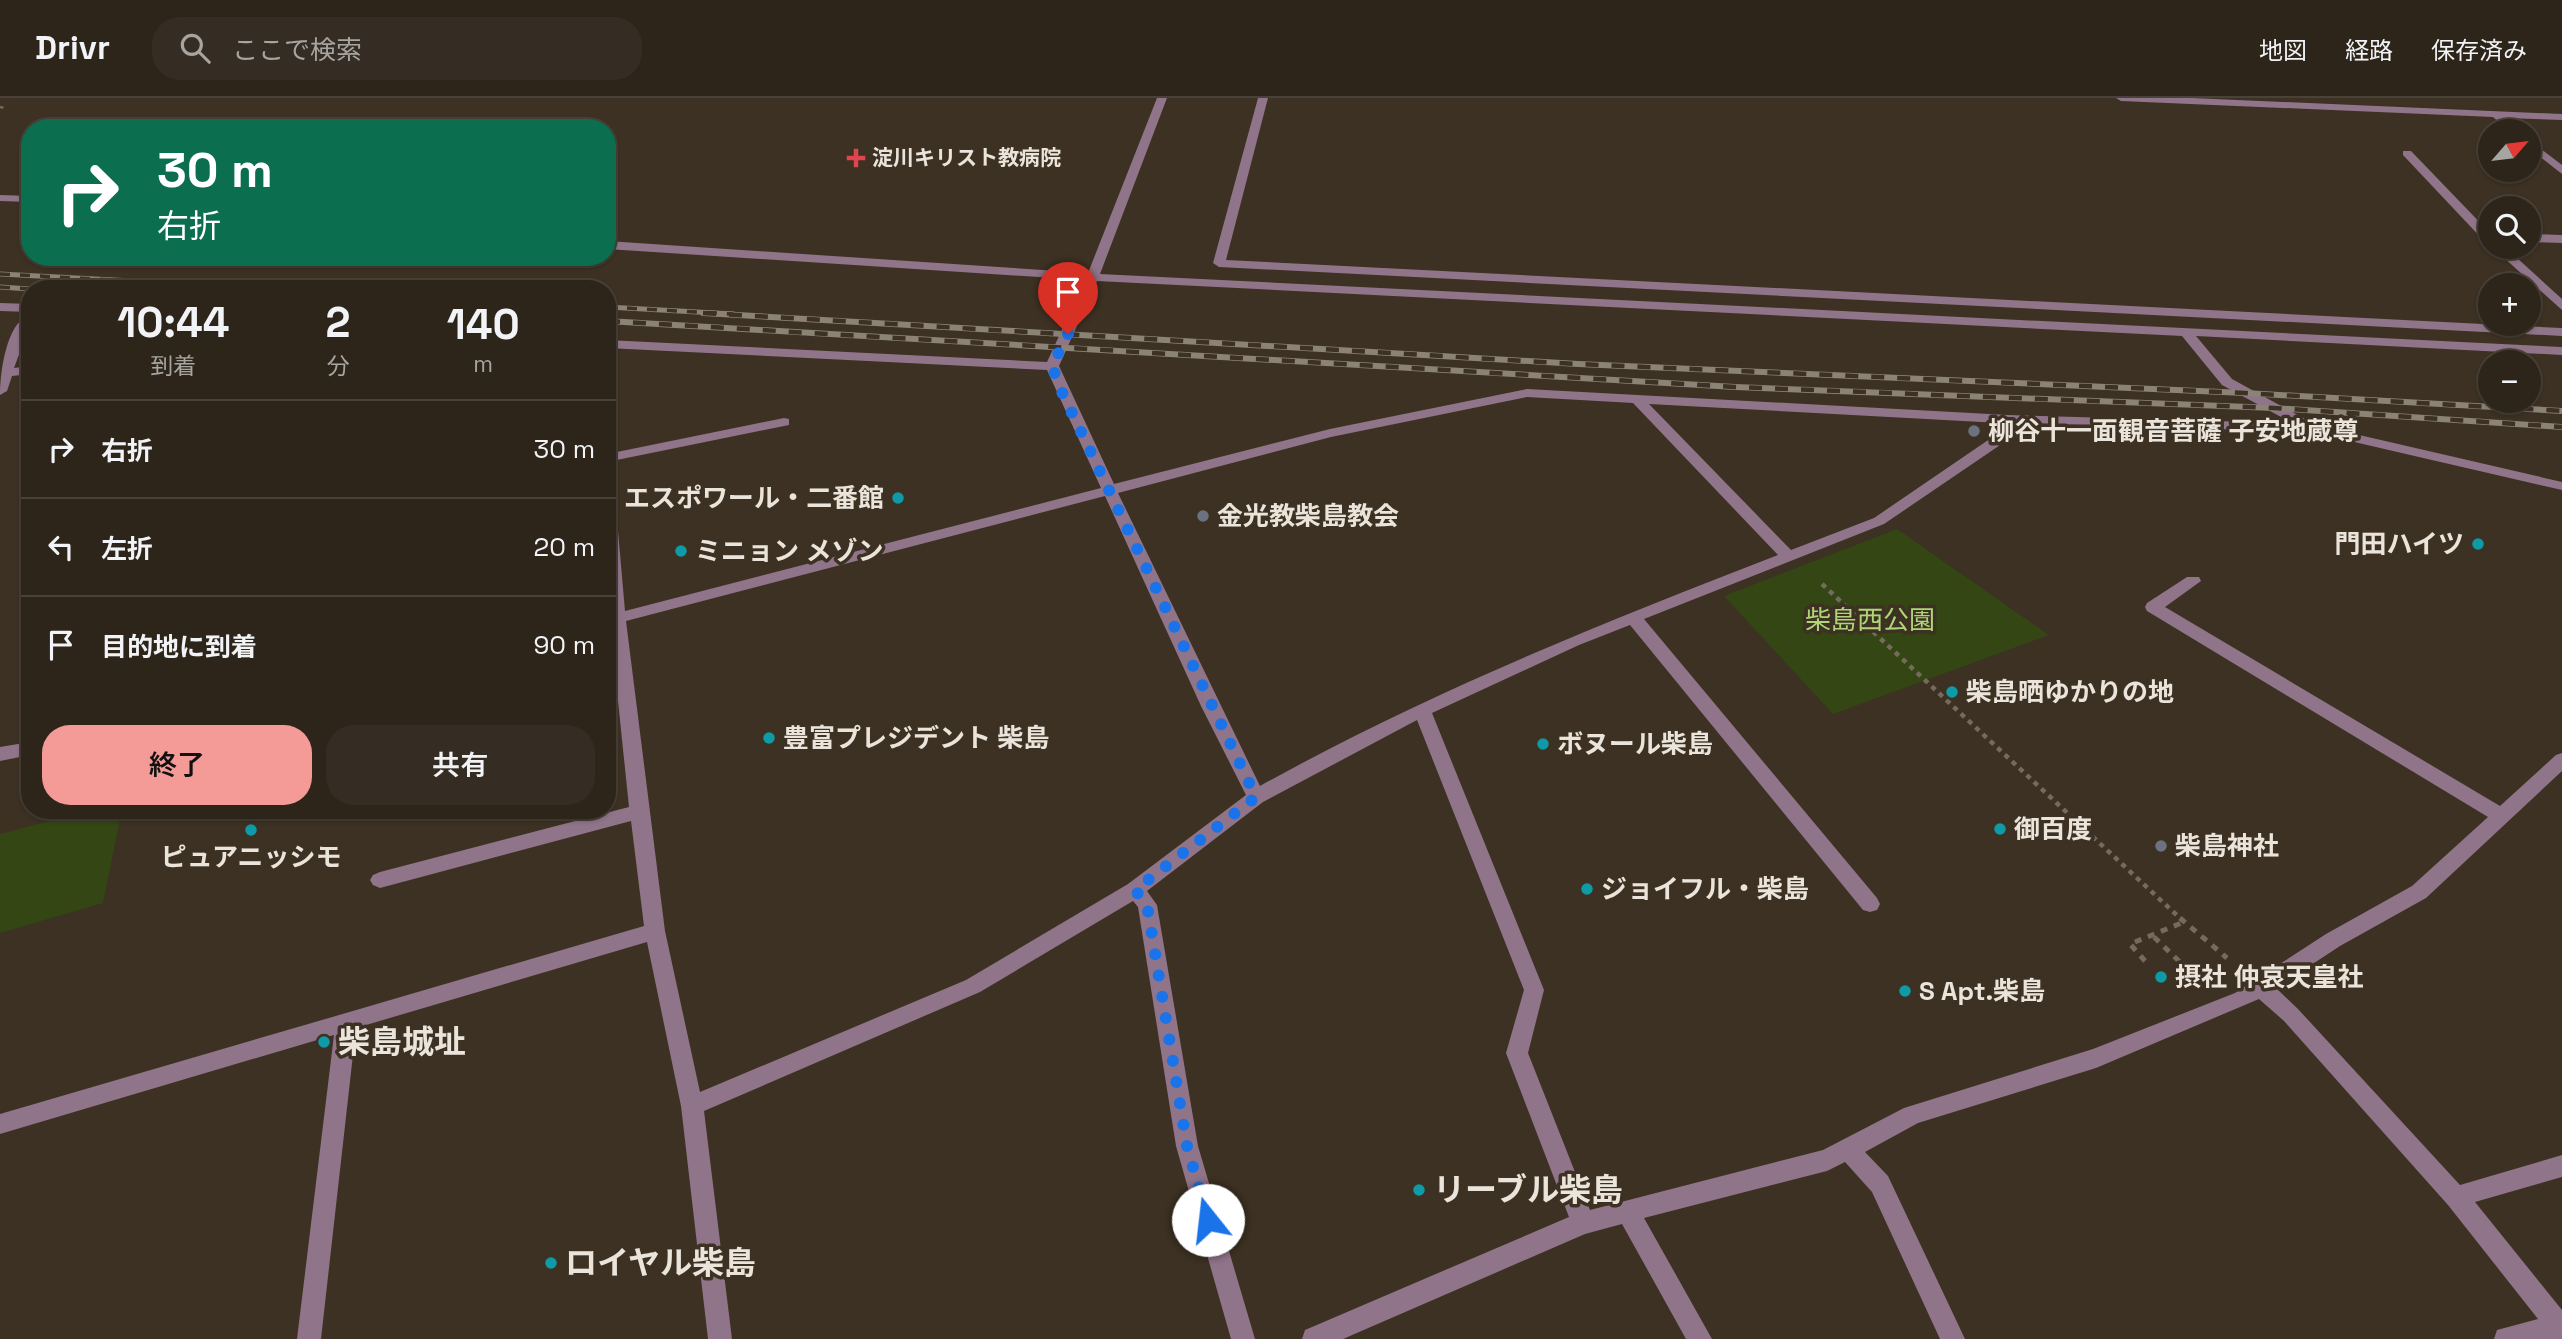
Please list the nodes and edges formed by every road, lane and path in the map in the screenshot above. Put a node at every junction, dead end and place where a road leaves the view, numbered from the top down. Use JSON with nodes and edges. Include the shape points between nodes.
{"nodes":[{"id":1,"x":1162,"y":98,"type":"edge"},
{"id":2,"x":1263,"y":98,"type":"edge"},
{"id":3,"x":2121,"y":98,"type":"edge"},
{"id":4,"x":2497,"y":115,"type":"junction"},
{"id":5,"x":2562,"y":117,"type":"edge"},
{"id":6,"x":2502,"y":119,"type":"edge"},
{"id":7,"x":2407,"y":153,"type":"dead end"},
{"id":8,"x":2541,"y":153,"type":"edge"},
{"id":9,"x":2562,"y":171,"type":"edge"},
{"id":10,"x":0,"y":198,"type":"edge"},
{"id":11,"x":21,"y":199,"type":"edge"},
{"id":12,"x":2478,"y":226,"type":"edge"},
{"id":13,"x":2541,"y":238,"type":"edge"},
{"id":14,"x":2562,"y":239,"type":"edge"},
{"id":15,"x":616,"y":246,"type":"edge"},
{"id":16,"x":2511,"y":259,"type":"edge"},
{"id":17,"x":1093,"y":277,"type":"junction"},
{"id":18,"x":2562,"y":306,"type":"edge"},
{"id":19,"x":0,"y":307,"type":"edge"},
{"id":20,"x":21,"y":308,"type":"edge"},
{"id":21,"x":21,"y":328,"type":"edge"},
{"id":22,"x":2562,"y":332,"type":"edge"},
{"id":23,"x":2187,"y":334,"type":"junction"},
{"id":24,"x":616,"y":344,"type":"edge"},
{"id":25,"x":2562,"y":351,"type":"edge"},
{"id":26,"x":1052,"y":366,"type":"junction"},
{"id":27,"x":21,"y":371,"type":"edge"},
{"id":28,"x":3,"y":373,"type":"edge"},
{"id":29,"x":0,"y":391,"type":"edge"},
{"id":30,"x":1635,"y":397,"type":"junction"},
{"id":31,"x":2008,"y":419,"type":"junction"},
{"id":32,"x":784,"y":422,"type":"dead end"},
{"id":33,"x":2311,"y":428,"type":"junction"},
{"id":34,"x":616,"y":456,"type":"edge"},
{"id":35,"x":2562,"y":486,"type":"edge"},
{"id":36,"x":1110,"y":491,"type":"junction"},
{"id":37,"x":1789,"y":557,"type":"junction"},
{"id":38,"x":2193,"y":581,"type":"dead end"},
{"id":39,"x":616,"y":605,"type":"edge"},
{"id":40,"x":1633,"y":617,"type":"junction"},
{"id":41,"x":616,"y":630,"type":"edge"},
{"id":42,"x":1422,"y":710,"type":"junction"},
{"id":43,"x":21,"y":750,"type":"edge"},
{"id":44,"x":0,"y":754,"type":"edge"},
{"id":45,"x":2562,"y":760,"type":"edge"},
{"id":46,"x":1256,"y":797,"type":"junction"},
{"id":47,"x":639,"y":812,"type":"junction"},
{"id":48,"x":2503,"y":817,"type":"junction"},
{"id":49,"x":616,"y":818,"type":"edge"},
{"id":50,"x":612,"y":819,"type":"edge"},
{"id":51,"x":380,"y":880,"type":"dead end"},
{"id":52,"x":1135,"y":890,"type":"junction"},
{"id":53,"x":1870,"y":904,"type":"dead end"},
{"id":54,"x":2184,"y":922,"type":"junction"},
{"id":55,"x":655,"y":931,"type":"junction"},
{"id":56,"x":2154,"y":937,"type":"junction"},
{"id":57,"x":2145,"y":961,"type":"dead end"},
{"id":58,"x":2182,"y":964,"type":"dead end"},
{"id":59,"x":2260,"y":988,"type":"junction"},
{"id":60,"x":346,"y":1021,"type":"junction"},
{"id":61,"x":692,"y":1106,"type":"junction"},
{"id":62,"x":0,"y":1124,"type":"edge"},
{"id":63,"x":1847,"y":1149,"type":"junction"},
{"id":64,"x":2562,"y":1166,"type":"edge"},
{"id":65,"x":2456,"y":1197,"type":"junction"},
{"id":66,"x":1627,"y":1211,"type":"junction"},
{"id":67,"x":1583,"y":1223,"type":"junction"},
{"id":68,"x":2561,"y":1327,"type":"edge"},
{"id":69,"x":309,"y":1339,"type":"edge"},
{"id":70,"x":720,"y":1339,"type":"edge"},
{"id":71,"x":1243,"y":1339,"type":"edge"},
{"id":72,"x":1314,"y":1339,"type":"edge"},
{"id":73,"x":1700,"y":1339,"type":"edge"},
{"id":74,"x":1953,"y":1339,"type":"edge"},
{"id":75,"x":2506,"y":1339,"type":"edge"}],
"edges":[{"from":1,"to":17,"type":"street"},
{"from":2,"to":22,"type":"street","via":[[1219,263]]},
{"from":3,"to":4,"type":"street"},
{"from":4,"to":5,"type":"street"},
{"from":4,"to":6,"type":"street"},
{"from":7,"to":12,"type":"street"},
{"from":8,"to":9,"type":"street"},
{"from":10,"to":11,"type":"street"},
{"from":13,"to":14,"type":"street"},
{"from":15,"to":17,"type":"street"},
{"from":16,"to":18,"type":"street"},
{"from":17,"to":23,"type":"street"},
{"from":17,"to":26,"type":"street"},
{"from":19,"to":20,"type":"street"},
{"from":21,"to":28,"type":"street"},
{"from":23,"to":25,"type":"street"},
{"from":23,"to":33,"type":"street","via":[[2227,382]]},
{"from":24,"to":26,"type":"street"},
{"from":26,"to":36,"type":"street"},
{"from":27,"to":28,"type":"street"},
{"from":28,"to":29,"type":"street"},
{"from":30,"to":31,"type":"street"},
{"from":30,"to":36,"type":"street","via":[[1527,393],[1330,433]]},
{"from":30,"to":37,"type":"street"},
{"from":31,"to":33,"type":"street"},
{"from":31,"to":37,"type":"street","via":[[2004,436],[1879,521]]},
{"from":32,"to":34,"type":"street"},
{"from":33,"to":35,"type":"street"},
{"from":36,"to":39,"type":"street"},
{"from":36,"to":46,"type":"street"},
{"from":37,"to":40,"type":"street"},
{"from":37,"to":54,"type":"path"},
{"from":38,"to":48,"type":"street","via":[[2153,607]]},
{"from":40,"to":42,"type":"street"},
{"from":40,"to":53,"type":"street"},
{"from":41,"to":47,"type":"street"},
{"from":42,"to":46,"type":"street"},
{"from":42,"to":67,"type":"street","via":[[1534,990],[1517,1053]]},
{"from":43,"to":44,"type":"street"},
{"from":45,"to":48,"type":"street"},
{"from":46,"to":52,"type":"street"},
{"from":47,"to":49,"type":"street"},
{"from":47,"to":55,"type":"street"},
{"from":48,"to":59,"type":"street","via":[[2420,892],[2333,940]]},
{"from":50,"to":51,"type":"street"},
{"from":52,"to":61,"type":"street","via":[[973,986]]},
{"from":52,"to":71,"type":"street","via":[[1147,905],[1187,1146]]},
{"from":54,"to":56,"type":"path"},
{"from":54,"to":59,"type":"path"},
{"from":55,"to":60,"type":"street"},
{"from":55,"to":61,"type":"street"},
{"from":56,"to":57,"type":"path","via":[[2130,944]]},
{"from":56,"to":58,"type":"path"},
{"from":59,"to":63,"type":"street","via":[[2096,1058],[1912,1115]]},
{"from":59,"to":65,"type":"street","via":[[2291,1015]]},
{"from":60,"to":62,"type":"street"},
{"from":60,"to":69,"type":"street"},
{"from":61,"to":70,"type":"street"},
{"from":63,"to":66,"type":"street","via":[[1827,1160]]},
{"from":63,"to":74,"type":"street","via":[[1880,1184]]},
{"from":64,"to":65,"type":"street"},
{"from":65,"to":68,"type":"street"},
{"from":66,"to":67,"type":"street"},
{"from":66,"to":73,"type":"street"},
{"from":67,"to":72,"type":"street"},
{"from":68,"to":75,"type":"street"}]}
